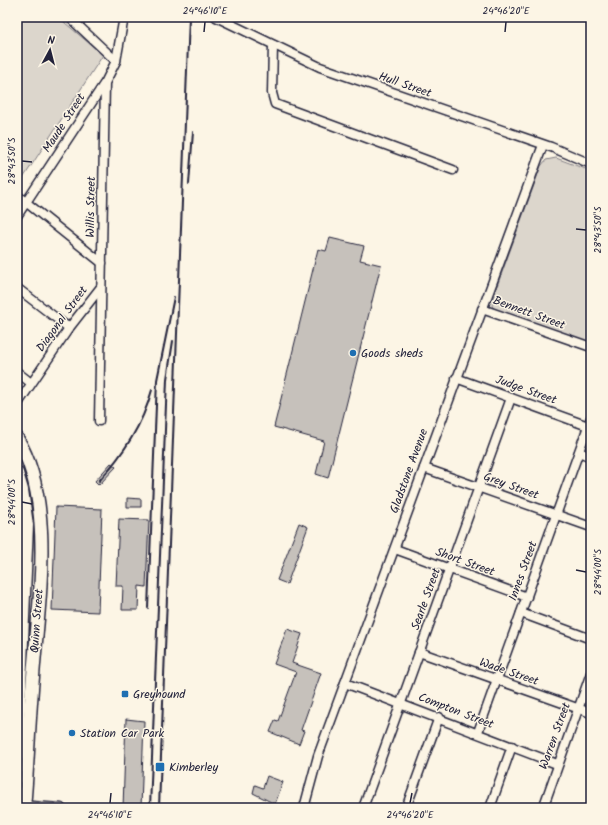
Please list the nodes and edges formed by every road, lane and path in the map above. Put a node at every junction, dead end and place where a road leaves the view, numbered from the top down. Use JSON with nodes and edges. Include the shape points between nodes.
{"nodes":[{"id":1,"x":69,"y":17,"type":"edge"},
{"id":2,"x":124,"y":17,"type":"edge"},
{"id":3,"x":216,"y":17,"type":"edge"},
{"id":4,"x":273,"y":45,"type":"junction"},
{"id":5,"x":116,"y":60,"type":"junction"},
{"id":6,"x":105,"y":83,"type":"junction"},
{"id":7,"x":543,"y":145,"type":"junction"},
{"id":8,"x":591,"y":164,"type":"edge"},
{"id":9,"x":453,"y":170,"type":"dead end"},
{"id":10,"x":17,"y":194,"type":"edge"},
{"id":11,"x":26,"y":202,"type":"junction"},
{"id":12,"x":17,"y":216,"type":"edge"},
{"id":13,"x":102,"y":263,"type":"junction"},
{"id":14,"x":101,"y":287,"type":"junction"},
{"id":15,"x":17,"y":288,"type":"edge"},
{"id":16,"x":482,"y":308,"type":"junction"},
{"id":17,"x":69,"y":328,"type":"junction"},
{"id":18,"x":591,"y":347,"type":"edge"},
{"id":19,"x":17,"y":372,"type":"edge"},
{"id":20,"x":456,"y":378,"type":"junction"},
{"id":21,"x":31,"y":383,"type":"junction"},
{"id":22,"x":511,"y":398,"type":"junction"},
{"id":23,"x":17,"y":405,"type":"edge"},
{"id":24,"x":99,"y":421,"type":"dead end"},
{"id":25,"x":590,"y":422,"type":"edge"},
{"id":26,"x":17,"y":438,"type":"edge"},
{"id":27,"x":579,"y":452,"type":"junction"},
{"id":28,"x":591,"y":457,"type":"edge"},
{"id":29,"x":424,"y":468,"type":"junction"},
{"id":30,"x":17,"y":473,"type":"edge"},
{"id":31,"x":479,"y":487,"type":"junction"},
{"id":32,"x":556,"y":515,"type":"junction"},
{"id":33,"x":591,"y":527,"type":"edge"},
{"id":34,"x":395,"y":549,"type":"junction"},
{"id":35,"x":449,"y":569,"type":"junction"},
{"id":36,"x":527,"y":597,"type":"junction"},
{"id":37,"x":21,"y":608,"type":"edge"},
{"id":38,"x":521,"y":613,"type":"junction"},
{"id":39,"x":591,"y":639,"type":"edge"},
{"id":40,"x":419,"y":652,"type":"junction"},
{"id":41,"x":591,"y":672,"type":"edge"},
{"id":42,"x":496,"y":681,"type":"junction"},
{"id":43,"x":345,"y":683,"type":"junction"},
{"id":44,"x":23,"y":687,"type":"edge"},
{"id":45,"x":401,"y":703,"type":"junction"},
{"id":46,"x":578,"y":708,"type":"junction"},
{"id":47,"x":591,"y":713,"type":"edge"},
{"id":48,"x":439,"y":717,"type":"junction"},
{"id":49,"x":478,"y":732,"type":"junction"},
{"id":50,"x":512,"y":746,"type":"junction"},
{"id":51,"x":17,"y":755,"type":"edge"},
{"id":52,"x":558,"y":764,"type":"junction"},
{"id":53,"x":22,"y":806,"type":"edge"},
{"id":54,"x":61,"y":808,"type":"edge"},
{"id":55,"x":304,"y":808,"type":"edge"},
{"id":56,"x":363,"y":808,"type":"edge"},
{"id":57,"x":406,"y":808,"type":"edge"},
{"id":58,"x":490,"y":808,"type":"edge"},
{"id":59,"x":543,"y":808,"type":"edge"}],
"edges":[{"from":1,"to":5,"type":"street"},
{"from":2,"to":5,"type":"street","name":"Willis Street"},
{"from":3,"to":4,"type":"street","name":"Hull Street"},
{"from":4,"to":7,"type":"street","name":"Hull Street","via":[[332,72]]},
{"from":4,"to":9,"type":"street","via":[[272,93],[275,104]]},
{"from":5,"to":6,"type":"street","name":"Willis Street"},
{"from":6,"to":11,"type":"street","name":"Maude Street"},
{"from":6,"to":13,"type":"street","name":"Willis Street"},
{"from":7,"to":8,"type":"street","name":"Hull Street"},
{"from":7,"to":16,"type":"street","name":"Gladstone Avenue"},
{"from":10,"to":11,"type":"street"},
{"from":11,"to":12,"type":"street","name":"Maude Street"},
{"from":11,"to":13,"type":"street"},
{"from":13,"to":14,"type":"street","name":"Willis Street"},
{"from":14,"to":17,"type":"street","name":"Diagonal Street"},
{"from":14,"to":24,"type":"street","name":"Willis Street"},
{"from":15,"to":17,"type":"street"},
{"from":16,"to":18,"type":"street","name":"Bennett Street"},
{"from":16,"to":20,"type":"street","name":"Gladstone Avenue"},
{"from":17,"to":21,"type":"street","name":"Diagonal Street"},
{"from":19,"to":21,"type":"street"},
{"from":20,"to":22,"type":"street","name":"Judge Street"},
{"from":20,"to":29,"type":"street","name":"Gladstone Avenue"},
{"from":21,"to":23,"type":"street","name":"Diagonal Street"},
{"from":22,"to":25,"type":"street","name":"Judge Street"},
{"from":22,"to":31,"type":"street","name":"Searle Street"},
{"from":25,"to":27,"type":"street","name":"Innes Street"},
{"from":26,"to":44,"type":"highway","name":"Quinn Street","via":[[32,468],[41,514],[39,587]]},
{"from":27,"to":28,"type":"street"},
{"from":27,"to":32,"type":"street","name":"Innes Street"},
{"from":29,"to":31,"type":"street","name":"Grey Street"},
{"from":29,"to":34,"type":"street","name":"Gladstone Avenue"},
{"from":30,"to":37,"type":"highway","name":"Quinn Street","via":[[27,525]]},
{"from":31,"to":32,"type":"street","name":"Grey Street"},
{"from":31,"to":35,"type":"street","name":"Searle Street"},
{"from":32,"to":33,"type":"street","name":"Grey Street"},
{"from":32,"to":36,"type":"street","name":"Innes Street"},
{"from":34,"to":35,"type":"street","name":"Short Street"},
{"from":34,"to":43,"type":"street","name":"Gladstone Avenue"},
{"from":35,"to":36,"type":"street","name":"Short Street"},
{"from":35,"to":40,"type":"street","name":"Searle Street"},
{"from":36,"to":38,"type":"street","name":"Innes Street"},
{"from":37,"to":44,"type":"highway","name":"Quinn Street"},
{"from":38,"to":39,"type":"street"},
{"from":38,"to":42,"type":"street","name":"Innes Street"},
{"from":40,"to":42,"type":"street","name":"Wade Street"},
{"from":40,"to":45,"type":"street","name":"Searle Street"},
{"from":41,"to":46,"type":"street","name":"Warren Street"},
{"from":42,"to":46,"type":"street","name":"Wade Street"},
{"from":42,"to":49,"type":"street","name":"Innes Street"},
{"from":43,"to":45,"type":"street","name":"Compton Street"},
{"from":43,"to":55,"type":"street","name":"Gladstone Avenue","via":[[314,768]]},
{"from":44,"to":51,"type":"highway","name":"Quinn Street"},
{"from":44,"to":53,"type":"highway","name":"Quinn Street"},
{"from":45,"to":48,"type":"street","name":"Compton Street"},
{"from":45,"to":56,"type":"street","name":"Searle Street"},
{"from":46,"to":47,"type":"street","name":"Wade Street"},
{"from":46,"to":52,"type":"street","name":"Warren Street"},
{"from":48,"to":49,"type":"street","name":"Compton Street"},
{"from":48,"to":57,"type":"street"},
{"from":49,"to":50,"type":"street","name":"Compton Street"},
{"from":50,"to":52,"type":"street","name":"Compton Street"},
{"from":50,"to":58,"type":"street"},
{"from":52,"to":59,"type":"street","name":"Warren Street"},
{"from":53,"to":54,"type":"street"}]}
